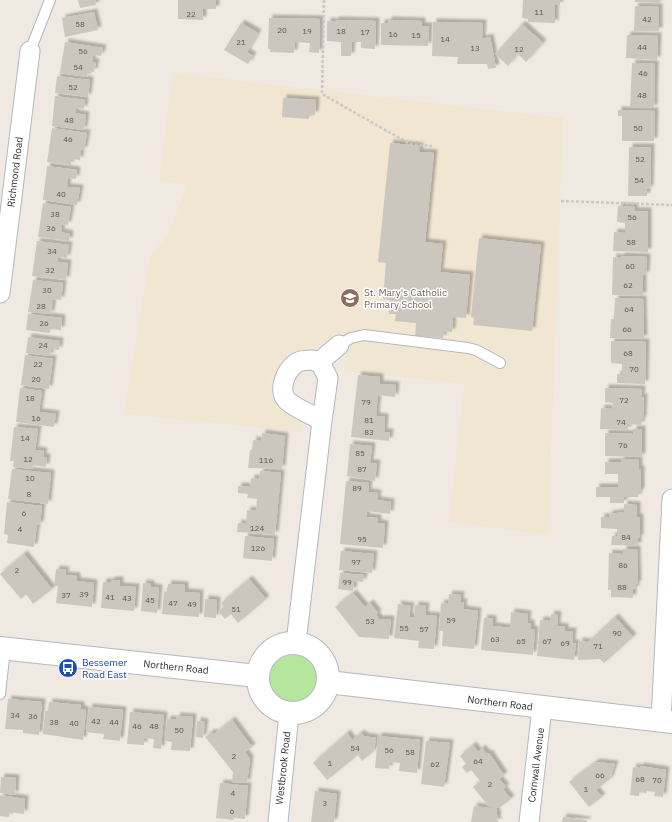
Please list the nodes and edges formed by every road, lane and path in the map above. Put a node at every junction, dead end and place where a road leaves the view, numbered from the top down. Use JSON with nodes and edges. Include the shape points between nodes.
{"nodes":[{"id":1,"x":50,"y":0,"type":"edge"},
{"id":2,"x":324,"y":0,"type":"edge"},
{"id":3,"x":30,"y":51,"type":"joint"},
{"id":4,"x":432,"y":146,"type":"dead end"},
{"id":5,"x":561,"y":201,"type":"dead end"},
{"id":6,"x":672,"y":205,"type":"edge"},
{"id":7,"x":0,"y":293,"type":"edge"},
{"id":8,"x":339,"y":345,"type":"joint"},
{"id":9,"x":500,"y":363,"type":"dead end"},
{"id":10,"x":320,"y":364,"type":"junction"},
{"id":11,"x":322,"y":421,"type":"junction"},
{"id":12,"x":672,"y":499,"type":"edge"},
{"id":13,"x":296,"y":643,"type":"junction"},
{"id":14,"x":2,"y":648,"type":"edge"},
{"id":15,"x":257,"y":676,"type":"junction"},
{"id":16,"x":328,"y":682,"type":"junction"},
{"id":17,"x":0,"y":694,"type":"edge"},
{"id":18,"x":542,"y":708,"type":"junction"},
{"id":19,"x":289,"y":714,"type":"junction"},
{"id":20,"x":667,"y":722,"type":"edge"},
{"id":21,"x":278,"y":822,"type":"edge"},
{"id":22,"x":529,"y":822,"type":"edge"}],
"edges":[{"from":1,"to":3,"type":"lane"},
{"from":2,"to":4,"type":"path","via":[[322,94],[410,144]]},
{"from":3,"to":7,"type":"street","name":"Richmond Road"},
{"from":5,"to":6,"type":"path"},
{"from":8,"to":9,"type":"lane","via":[[357,336],[378,336],[468,348]]},
{"from":8,"to":10,"type":"street"},
{"from":10,"to":11,"type":"street","via":[[328,378]]},
{"from":10,"to":11,"type":"street","via":[[313,360],[295,364],[283,381],[285,397],[290,403]]},
{"from":11,"to":13,"type":"street"},
{"from":12,"to":20,"type":"street"},
{"from":13,"to":15,"type":"street","via":[[283,644],[270,651],[259,667]]},
{"from":13,"to":16,"type":"street","via":[[308,646],[323,660]]},
{"from":14,"to":15,"type":"street","name":"Northern Road"},
{"from":14,"to":17,"type":"lane"},
{"from":15,"to":19,"type":"street","via":[[266,702],[277,710]]},
{"from":16,"to":18,"type":"street","name":"Northern Road"},
{"from":16,"to":19,"type":"street","via":[[327,690],[313,708],[303,713]]},
{"from":18,"to":20,"type":"street","name":"Northern Road"},
{"from":18,"to":22,"type":"street","name":"Cornwall Avenue"},
{"from":19,"to":21,"type":"street","name":"Westbrook Road"}]}
